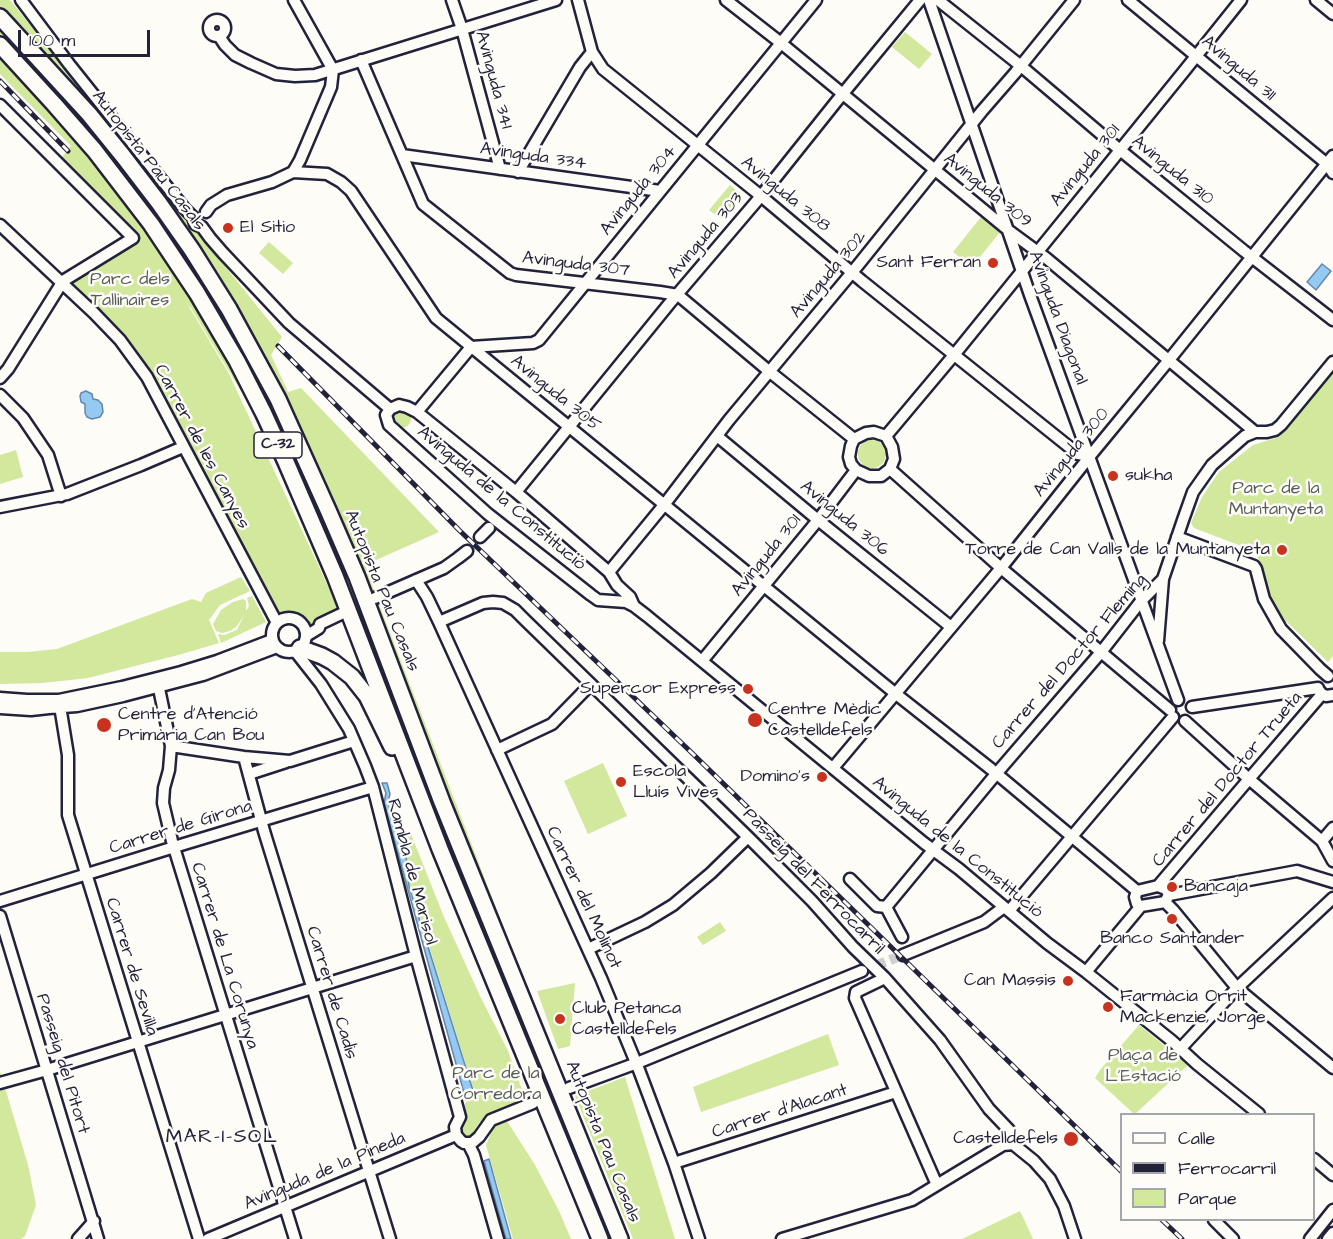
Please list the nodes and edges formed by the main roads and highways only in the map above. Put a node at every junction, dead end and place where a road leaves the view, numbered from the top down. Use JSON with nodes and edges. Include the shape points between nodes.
{"nodes":[{"id":1,"x":0,"y":17,"type":"edge"},
{"id":2,"x":0,"y":45,"type":"edge"},
{"id":3,"x":300,"y":645,"type":"road end"},
{"id":4,"x":460,"y":899,"type":"junction"},
{"id":5,"x":600,"y":1239,"type":"edge"},
{"id":6,"x":620,"y":1239,"type":"edge"}],
"edges":[{"from":1,"to":6,"type":"highway","name":"Autopista Pau Casals","number":"C-32","via":[[89,114],[159,203],[229,309],[278,399],[357,577],[442,802]]},
{"from":2,"to":4,"type":"highway","name":"Autopista Pau Casals","number":"C-32","via":[[95,151],[151,224],[237,362],[335,576]]},
{"from":3,"to":4,"type":"highway","via":[[333,662],[361,687],[398,758]]},
{"from":4,"to":5,"type":"highway","name":"Autopista Pau Casals","number":"C-32"}]}
